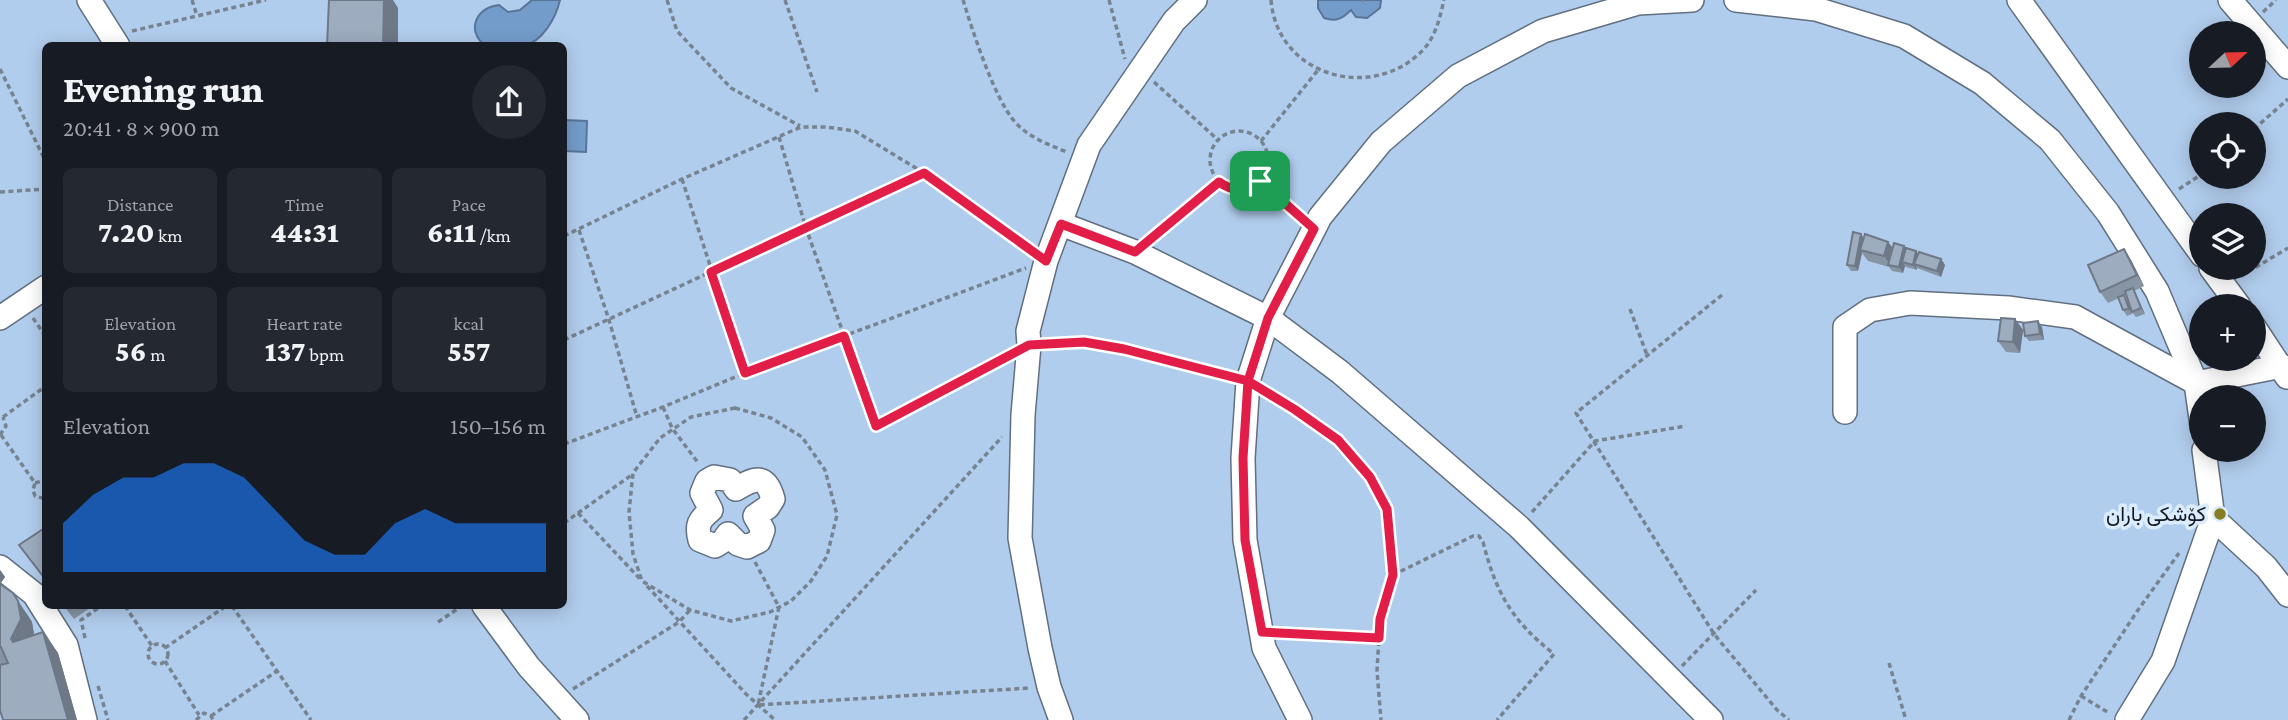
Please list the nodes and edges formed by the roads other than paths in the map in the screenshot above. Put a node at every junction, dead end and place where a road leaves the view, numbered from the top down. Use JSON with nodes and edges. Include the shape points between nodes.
{"nodes":[{"id":1,"x":89,"y":0,"type":"edge"},
{"id":2,"x":1195,"y":0,"type":"edge"},
{"id":3,"x":1692,"y":0,"type":"edge"},
{"id":4,"x":1737,"y":0,"type":"edge"},
{"id":5,"x":2019,"y":0,"type":"edge"},
{"id":6,"x":2230,"y":0,"type":"edge"},
{"id":7,"x":115,"y":41,"type":"edge"},
{"id":8,"x":2288,"y":67,"type":"edge"},
{"id":9,"x":1061,"y":224,"type":"junction"},
{"id":10,"x":2189,"y":237,"type":"edge"},
{"id":11,"x":2219,"y":280,"type":"edge"},
{"id":12,"x":42,"y":290,"type":"edge"},
{"id":13,"x":2230,"y":294,"type":"edge"},
{"id":14,"x":0,"y":318,"type":"edge"},
{"id":15,"x":1268,"y":318,"type":"junction"},
{"id":16,"x":2266,"y":344,"type":"edge"},
{"id":17,"x":2285,"y":372,"type":"edge"},
{"id":18,"x":2196,"y":383,"type":"junction"},
{"id":19,"x":1844,"y":412,"type":"dead end"},
{"id":20,"x":2206,"y":462,"type":"edge"},
{"id":21,"x":710,"y":479,"type":"joint"},
{"id":22,"x":2213,"y":518,"type":"junction"},
{"id":23,"x":0,"y":567,"type":"edge"},
{"id":24,"x":2288,"y":595,"type":"edge"},
{"id":25,"x":42,"y":607,"type":"edge"},
{"id":26,"x":43,"y":609,"type":"edge"},
{"id":27,"x":486,"y":609,"type":"edge"},
{"id":28,"x":2118,"y":717,"type":"edge"},
{"id":29,"x":85,"y":720,"type":"edge"},
{"id":30,"x":578,"y":720,"type":"edge"},
{"id":31,"x":1061,"y":720,"type":"edge"},
{"id":32,"x":1300,"y":720,"type":"edge"},
{"id":33,"x":1711,"y":720,"type":"edge"}],
"edges":[{"from":1,"to":7,"type":"street"},
{"from":2,"to":9,"type":"street","via":[[1174,21],[1089,145]]},
{"from":3,"to":15,"type":"street","via":[[1638,3],[1543,31],[1458,76],[1381,142],[1320,217]]},
{"from":4,"to":18,"type":"street","via":[[1815,9],[1904,36],[1982,83],[2050,140],[2108,213],[2157,291]]},
{"from":5,"to":10,"type":"street"},
{"from":6,"to":8,"type":"street"},
{"from":9,"to":15,"type":"street","via":[[1135,252]]},
{"from":9,"to":31,"type":"street","via":[[1028,331],[1020,538],[1049,687]]},
{"from":11,"to":13,"type":"street"},
{"from":12,"to":14,"type":"street"},
{"from":15,"to":32,"type":"street","via":[[1248,381],[1243,458],[1245,540],[1264,648]]},
{"from":15,"to":33,"type":"street","via":[[1340,372],[1520,527]]},
{"from":16,"to":17,"type":"street"},
{"from":17,"to":18,"type":"street"},
{"from":18,"to":19,"type":"street","via":[[2075,317],[2008,307],[1910,303],[1870,310],[1845,327]]},
{"from":20,"to":22,"type":"street"},
{"from":21,"to":21,"type":"street","via":[[702,493],[711,510],[700,520],[700,540],[715,545],[728,534],[747,547],[758,541],[763,530],[755,516],[773,499],[770,487],[752,479],[736,489],[730,480]]},
{"from":22,"to":24,"type":"street","via":[[2266,567]]},
{"from":22,"to":28,"type":"street","via":[[2163,662]]},
{"from":23,"to":25,"type":"street","via":[[34,594]]},
{"from":26,"to":29,"type":"street","via":[[66,645]]},
{"from":27,"to":30,"type":"street","via":[[529,667]]}]}
